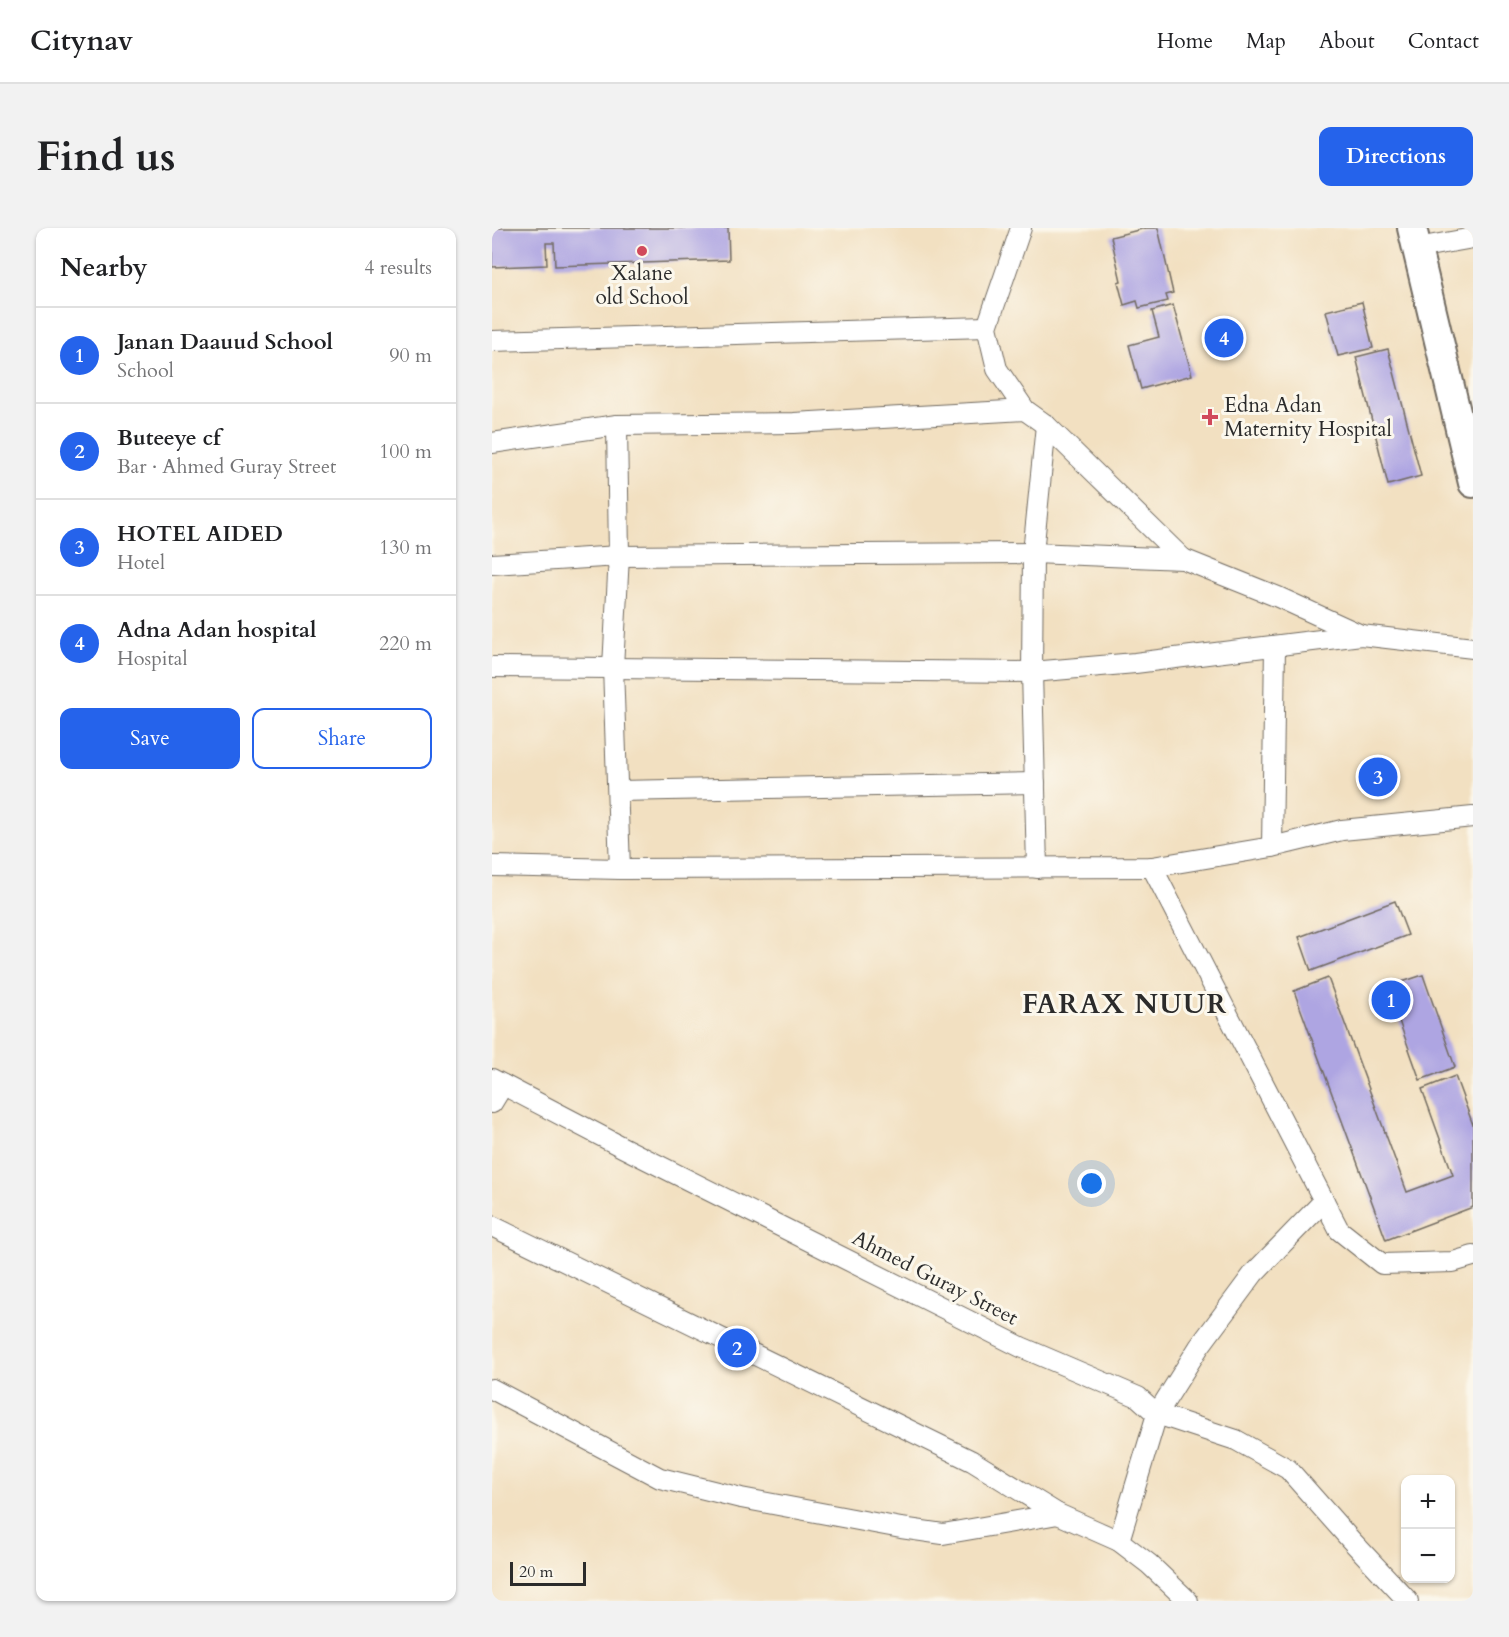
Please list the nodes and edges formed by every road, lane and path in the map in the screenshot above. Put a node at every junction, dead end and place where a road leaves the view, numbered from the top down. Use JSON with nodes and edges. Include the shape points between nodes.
{"nodes":[{"id":1,"x":1021,"y":228,"type":"edge"},
{"id":2,"x":1414,"y":238,"type":"edge"},
{"id":3,"x":1473,"y":238,"type":"edge"},
{"id":4,"x":987,"y":327,"type":"junction"},
{"id":5,"x":492,"y":341,"type":"edge"},
{"id":6,"x":1025,"y":410,"type":"junction"},
{"id":7,"x":617,"y":425,"type":"junction"},
{"id":8,"x":1046,"y":425,"type":"junction"},
{"id":9,"x":492,"y":443,"type":"edge"},
{"id":10,"x":1473,"y":483,"type":"edge"},
{"id":11,"x":1033,"y":553,"type":"junction"},
{"id":12,"x":619,"y":556,"type":"junction"},
{"id":13,"x":1183,"y":559,"type":"junction"},
{"id":14,"x":492,"y":564,"type":"edge"},
{"id":15,"x":1361,"y":635,"type":"junction"},
{"id":16,"x":1275,"y":646,"type":"junction"},
{"id":17,"x":1473,"y":648,"type":"edge"},
{"id":18,"x":492,"y":667,"type":"edge"},
{"id":19,"x":613,"y":667,"type":"junction"},
{"id":20,"x":1032,"y":672,"type":"junction"},
{"id":21,"x":1035,"y":783,"type":"junction"},
{"id":22,"x":618,"y":791,"type":"junction"},
{"id":23,"x":1473,"y":818,"type":"edge"},
{"id":24,"x":1272,"y":847,"type":"junction"},
{"id":25,"x":492,"y":866,"type":"edge"},
{"id":26,"x":1152,"y":867,"type":"junction"},
{"id":27,"x":1037,"y":868,"type":"junction"},
{"id":28,"x":620,"y":869,"type":"junction"},
{"id":29,"x":498,"y":1082,"type":"edge"},
{"id":30,"x":492,"y":1104,"type":"edge"},
{"id":31,"x":1323,"y":1201,"type":"junction"},
{"id":32,"x":492,"y":1226,"type":"edge"},
{"id":33,"x":1473,"y":1256,"type":"edge"},
{"id":34,"x":492,"y":1389,"type":"edge"},
{"id":35,"x":1157,"y":1414,"type":"junction"},
{"id":36,"x":1058,"y":1514,"type":"junction"},
{"id":37,"x":1119,"y":1541,"type":"junction"},
{"id":38,"x":1188,"y":1601,"type":"edge"},
{"id":39,"x":1408,"y":1601,"type":"edge"}],
"edges":[{"from":1,"to":4,"type":"street"},
{"from":2,"to":3,"type":"street"},
{"from":2,"to":10,"type":"main road"},
{"from":4,"to":5,"type":"street"},
{"from":4,"to":6,"type":"street","via":[[997,369]]},
{"from":6,"to":7,"type":"street","via":[[794,423]]},
{"from":6,"to":8,"type":"street"},
{"from":7,"to":9,"type":"street"},
{"from":7,"to":12,"type":"street"},
{"from":8,"to":11,"type":"street"},
{"from":8,"to":13,"type":"street"},
{"from":11,"to":12,"type":"street"},
{"from":11,"to":13,"type":"street"},
{"from":11,"to":20,"type":"street"},
{"from":12,"to":14,"type":"street"},
{"from":12,"to":19,"type":"street"},
{"from":13,"to":15,"type":"street"},
{"from":15,"to":16,"type":"street"},
{"from":15,"to":17,"type":"street"},
{"from":16,"to":20,"type":"street"},
{"from":16,"to":24,"type":"street"},
{"from":18,"to":19,"type":"street"},
{"from":19,"to":20,"type":"street"},
{"from":19,"to":22,"type":"street"},
{"from":20,"to":21,"type":"street"},
{"from":21,"to":22,"type":"street"},
{"from":21,"to":27,"type":"street"},
{"from":22,"to":28,"type":"street"},
{"from":23,"to":24,"type":"street","via":[[1342,830]]},
{"from":24,"to":26,"type":"street"},
{"from":25,"to":28,"type":"street"},
{"from":26,"to":27,"type":"street"},
{"from":26,"to":31,"type":"street"},
{"from":27,"to":28,"type":"street"},
{"from":29,"to":30,"type":"street"},
{"from":29,"to":35,"type":"street","name":"Ahmed Guray Street","via":[[1021,1347],[1138,1397]]},
{"from":31,"to":33,"type":"street","via":[[1339,1230],[1382,1264],[1453,1262]]},
{"from":31,"to":35,"type":"street","via":[[1254,1273],[1199,1347]]},
{"from":32,"to":36,"type":"street","via":[[972,1461]]},
{"from":34,"to":36,"type":"street","via":[[660,1478],[741,1498],[943,1534]]},
{"from":35,"to":37,"type":"street"},
{"from":35,"to":39,"type":"street","via":[[1236,1440],[1288,1469]]},
{"from":36,"to":37,"type":"street"},
{"from":37,"to":38,"type":"street"}]}
